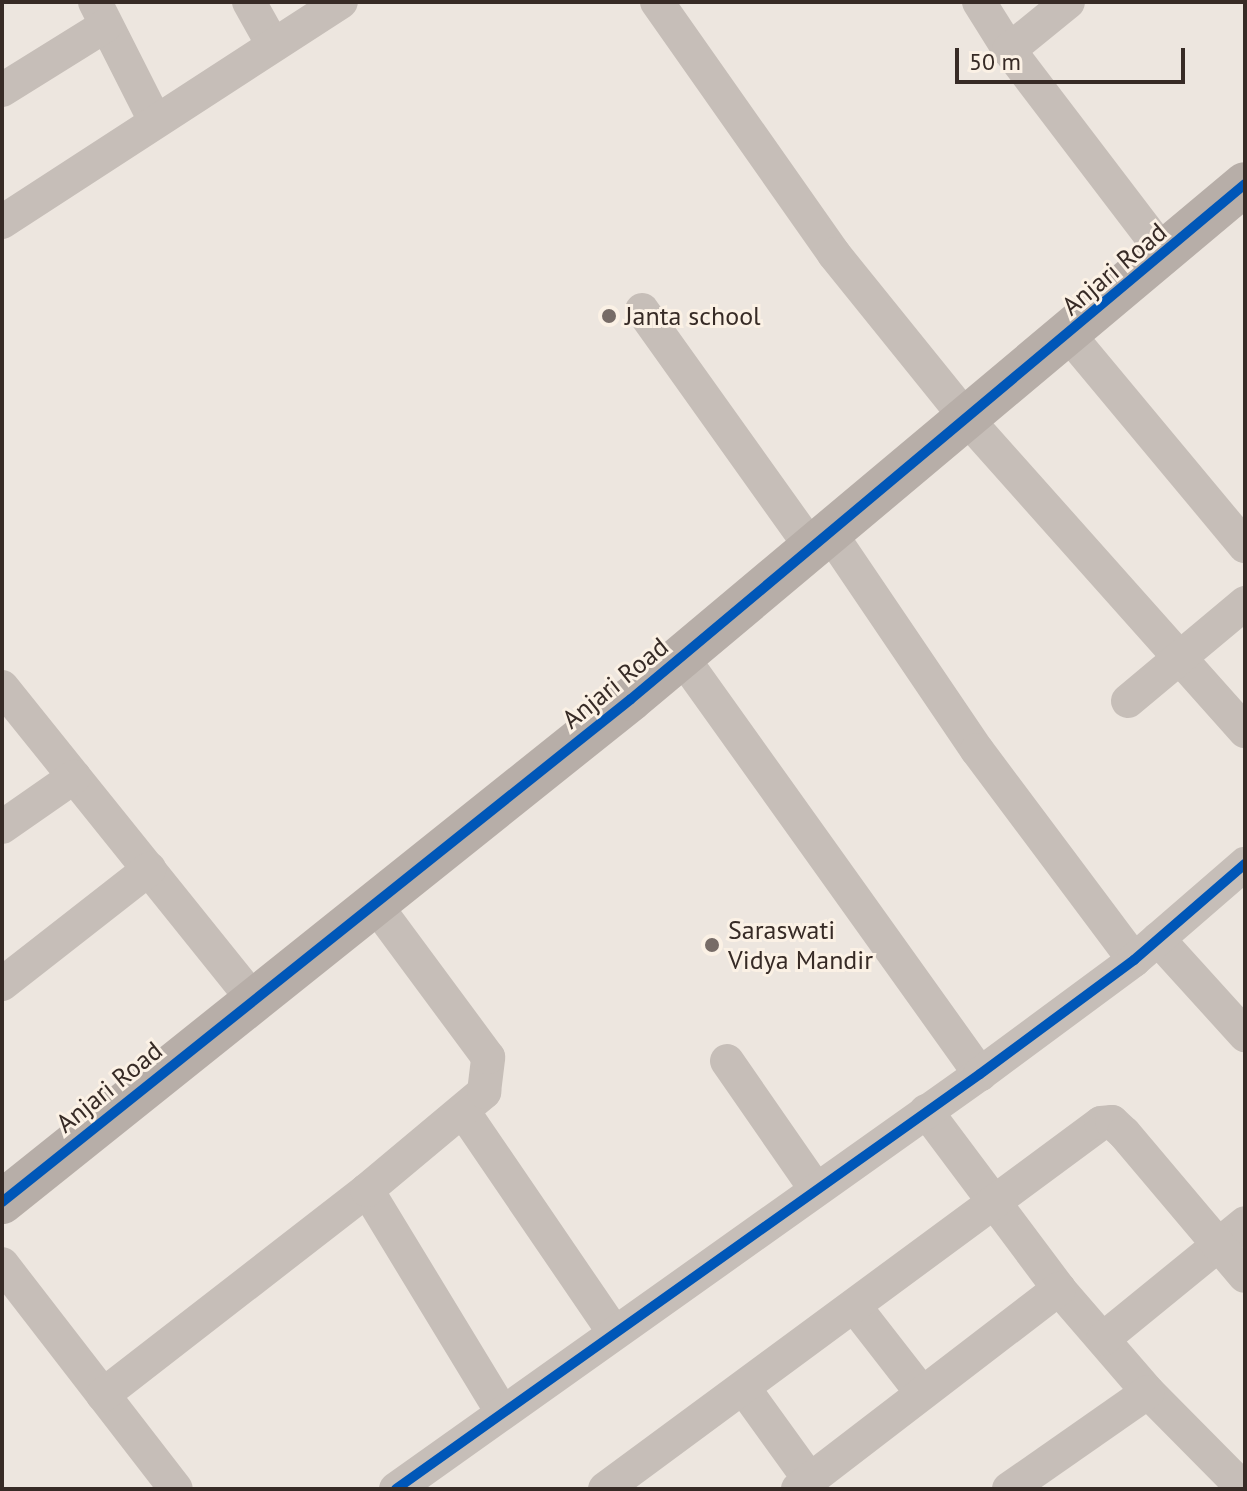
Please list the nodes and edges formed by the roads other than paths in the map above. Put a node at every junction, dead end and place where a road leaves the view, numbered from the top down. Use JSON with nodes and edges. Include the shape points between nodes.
{"nodes":[{"id":1,"x":249,"y":2,"type":"edge"},
{"id":2,"x":657,"y":2,"type":"edge"},
{"id":3,"x":979,"y":2,"type":"edge"},
{"id":4,"x":1068,"y":2,"type":"edge"},
{"id":5,"x":338,"y":3,"type":"edge"},
{"id":6,"x":100,"y":14,"type":"edge"},
{"id":7,"x":273,"y":45,"type":"junction"},
{"id":8,"x":1009,"y":50,"type":"junction"},
{"id":9,"x":2,"y":90,"type":"edge"},
{"id":10,"x":154,"y":119,"type":"junction"},
{"id":11,"x":1245,"y":184,"type":"edge"},
{"id":12,"x":2,"y":222,"type":"edge"},
{"id":13,"x":1165,"y":255,"type":"junction"},
{"id":14,"x":642,"y":310,"type":"dead end"},
{"id":15,"x":1069,"y":335,"type":"junction"},
{"id":16,"x":967,"y":419,"type":"junction"},
{"id":17,"x":821,"y":540,"type":"junction"},
{"id":18,"x":1245,"y":546,"type":"edge"},
{"id":19,"x":1245,"y":603,"type":"edge"},
{"id":20,"x":1181,"y":656,"type":"junction"},
{"id":21,"x":682,"y":657,"type":"junction"},
{"id":22,"x":2,"y":687,"type":"edge"},
{"id":23,"x":1128,"y":701,"type":"dead end"},
{"id":24,"x":1245,"y":731,"type":"edge"},
{"id":25,"x":74,"y":777,"type":"junction"},
{"id":26,"x":2,"y":827,"type":"edge"},
{"id":27,"x":1245,"y":864,"type":"edge"},
{"id":28,"x":149,"y":869,"type":"junction"},
{"id":29,"x":374,"y":903,"type":"junction"},
{"id":30,"x":1146,"y":949,"type":"junction"},
{"id":31,"x":2,"y":984,"type":"edge"},
{"id":32,"x":253,"y":999,"type":"junction"},
{"id":33,"x":1245,"y":1035,"type":"edge"},
{"id":34,"x":727,"y":1061,"type":"dead end"},
{"id":35,"x":980,"y":1074,"type":"junction"},
{"id":36,"x":463,"y":1111,"type":"junction"},
{"id":37,"x":926,"y":1111,"type":"junction"},
{"id":38,"x":815,"y":1188,"type":"junction"},
{"id":39,"x":367,"y":1190,"type":"junction"},
{"id":40,"x":2,"y":1202,"type":"edge"},
{"id":41,"x":992,"y":1203,"type":"junction"},
{"id":42,"x":1245,"y":1223,"type":"edge"},
{"id":43,"x":1218,"y":1245,"type":"junction"},
{"id":44,"x":2,"y":1264,"type":"edge"},
{"id":45,"x":1245,"y":1276,"type":"edge"},
{"id":46,"x":1059,"y":1289,"type":"junction"},
{"id":47,"x":855,"y":1307,"type":"junction"},
{"id":48,"x":614,"y":1332,"type":"junction"},
{"id":49,"x":1103,"y":1339,"type":"junction"},
{"id":50,"x":745,"y":1390,"type":"junction"},
{"id":51,"x":1148,"y":1392,"type":"junction"},
{"id":52,"x":922,"y":1393,"type":"junction"},
{"id":53,"x":103,"y":1395,"type":"junction"},
{"id":54,"x":502,"y":1412,"type":"junction"},
{"id":55,"x":804,"y":1485,"type":"edge"},
{"id":56,"x":176,"y":1489,"type":"edge"},
{"id":57,"x":396,"y":1489,"type":"edge"},
{"id":58,"x":605,"y":1489,"type":"edge"},
{"id":59,"x":1009,"y":1489,"type":"edge"},
{"id":60,"x":1244,"y":1489,"type":"edge"}],
"edges":[{"from":1,"to":7,"type":"street"},
{"from":2,"to":16,"type":"street","via":[[834,254]]},
{"from":3,"to":8,"type":"street"},
{"from":4,"to":8,"type":"street"},
{"from":5,"to":7,"type":"street"},
{"from":6,"to":9,"type":"street"},
{"from":6,"to":10,"type":"street"},
{"from":7,"to":10,"type":"street"},
{"from":8,"to":13,"type":"street"},
{"from":10,"to":12,"type":"street"},
{"from":11,"to":13,"type":"street","name":"Anjari Road"},
{"from":13,"to":15,"type":"street","name":"Anjari Road"},
{"from":14,"to":17,"type":"street"},
{"from":15,"to":16,"type":"street","name":"Anjari Road"},
{"from":15,"to":18,"type":"street"},
{"from":16,"to":17,"type":"street","name":"Anjari Road"},
{"from":16,"to":20,"type":"street"},
{"from":17,"to":21,"type":"street","name":"Anjari Road"},
{"from":17,"to":30,"type":"street","via":[[977,750]]},
{"from":19,"to":20,"type":"street"},
{"from":20,"to":23,"type":"street"},
{"from":20,"to":24,"type":"street"},
{"from":21,"to":29,"type":"street","name":"Anjari Road"},
{"from":21,"to":35,"type":"street"},
{"from":22,"to":25,"type":"street"},
{"from":25,"to":26,"type":"street"},
{"from":25,"to":28,"type":"street"},
{"from":27,"to":30,"type":"street"},
{"from":28,"to":31,"type":"street"},
{"from":28,"to":32,"type":"street"},
{"from":29,"to":32,"type":"street","name":"Anjari Road"},
{"from":29,"to":36,"type":"street","via":[[488,1057],[484,1092]]},
{"from":30,"to":33,"type":"street"},
{"from":30,"to":35,"type":"street"},
{"from":32,"to":40,"type":"street","name":"Anjari Road"},
{"from":34,"to":38,"type":"street"},
{"from":35,"to":37,"type":"street"},
{"from":36,"to":39,"type":"street"},
{"from":36,"to":48,"type":"street"},
{"from":37,"to":38,"type":"street"},
{"from":37,"to":41,"type":"street"},
{"from":38,"to":48,"type":"street"},
{"from":39,"to":53,"type":"street"},
{"from":39,"to":54,"type":"street"},
{"from":41,"to":43,"type":"street","via":[[1085,1133],[1112,1122]]},
{"from":41,"to":46,"type":"street"},
{"from":41,"to":47,"type":"street"},
{"from":42,"to":43,"type":"street"},
{"from":43,"to":45,"type":"street"},
{"from":43,"to":49,"type":"street"},
{"from":44,"to":53,"type":"street"},
{"from":46,"to":49,"type":"street"},
{"from":46,"to":52,"type":"street"},
{"from":47,"to":50,"type":"street"},
{"from":47,"to":52,"type":"street"},
{"from":48,"to":54,"type":"street"},
{"from":49,"to":51,"type":"street"},
{"from":50,"to":55,"type":"street"},
{"from":50,"to":58,"type":"street"},
{"from":51,"to":59,"type":"street"},
{"from":51,"to":60,"type":"street"},
{"from":52,"to":55,"type":"street"},
{"from":53,"to":56,"type":"street"},
{"from":54,"to":57,"type":"street"}]}
